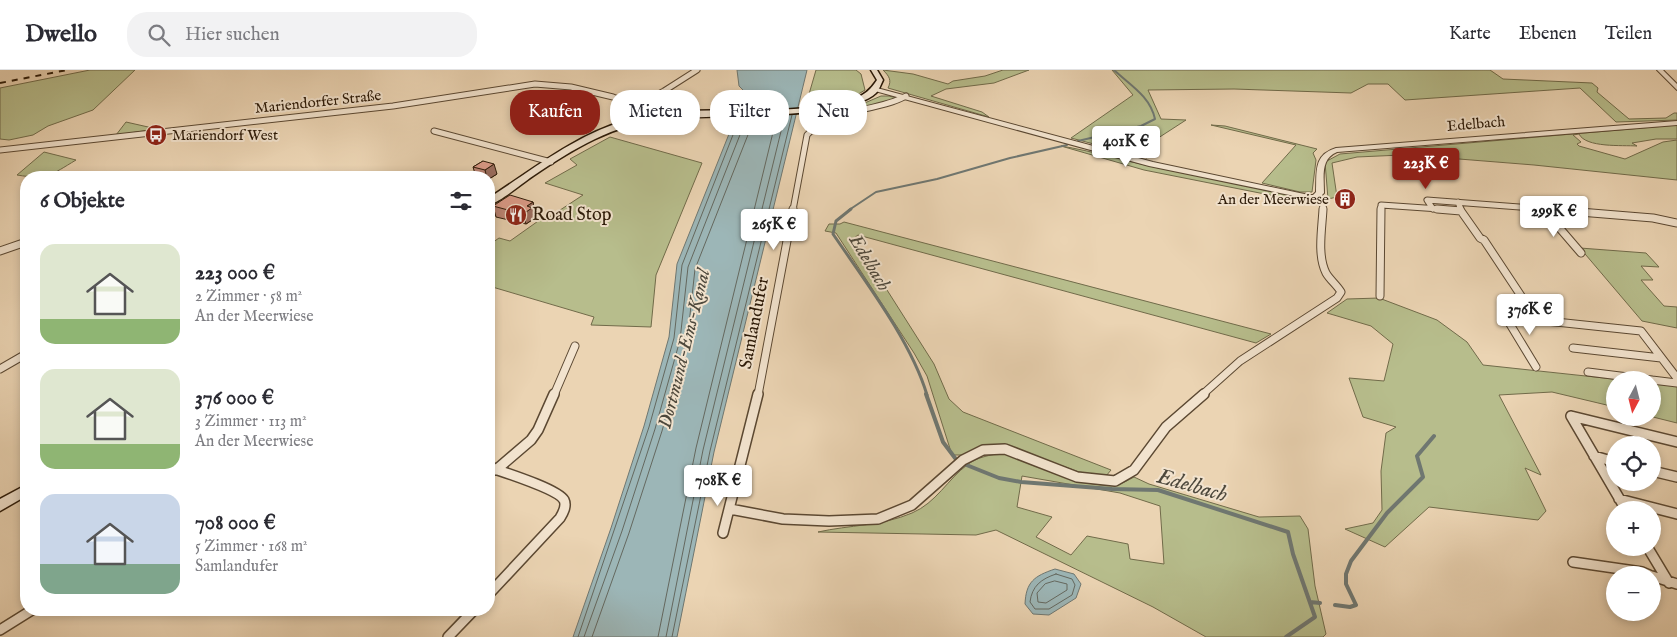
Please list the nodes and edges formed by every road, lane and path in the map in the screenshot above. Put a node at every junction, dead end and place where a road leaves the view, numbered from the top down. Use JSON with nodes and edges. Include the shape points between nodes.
{"nodes":[{"id":1,"x":697,"y":70,"type":"edge"},
{"id":2,"x":874,"y":70,"type":"edge"},
{"id":3,"x":1660,"y":70,"type":"edge"},
{"id":4,"x":1677,"y":88,"type":"edge"},
{"id":5,"x":667,"y":90,"type":"edge"},
{"id":6,"x":877,"y":90,"type":"junction"},
{"id":7,"x":906,"y":96,"type":"junction"},
{"id":8,"x":610,"y":97,"type":"edge"},
{"id":9,"x":700,"y":115,"type":"edge"},
{"id":10,"x":1677,"y":123,"type":"edge"},
{"id":11,"x":610,"y":129,"type":"edge"},
{"id":12,"x":434,"y":131,"type":"dead end"},
{"id":13,"x":0,"y":150,"type":"edge"},
{"id":14,"x":551,"y":162,"type":"junction"},
{"id":15,"x":1315,"y":197,"type":"junction"},
{"id":16,"x":495,"y":198,"type":"edge"},
{"id":17,"x":1458,"y":202,"type":"junction"},
{"id":18,"x":1433,"y":209,"type":"junction"},
{"id":19,"x":1544,"y":210,"type":"junction"},
{"id":20,"x":1461,"y":211,"type":"junction"},
{"id":21,"x":1677,"y":223,"type":"edge"},
{"id":22,"x":20,"y":244,"type":"edge"},
{"id":23,"x":0,"y":251,"type":"edge"},
{"id":24,"x":1581,"y":253,"type":"dead end"},
{"id":25,"x":1380,"y":296,"type":"dead end"},
{"id":26,"x":1537,"y":320,"type":"junction"},
{"id":27,"x":1639,"y":323,"type":"dead end"},
{"id":28,"x":1641,"y":331,"type":"junction"},
{"id":29,"x":575,"y":346,"type":"dead end"},
{"id":30,"x":1573,"y":348,"type":"dead end"},
{"id":31,"x":20,"y":357,"type":"edge"},
{"id":32,"x":1661,"y":358,"type":"junction"},
{"id":33,"x":1536,"y":367,"type":"dead end"},
{"id":34,"x":0,"y":369,"type":"edge"},
{"id":35,"x":1588,"y":372,"type":"dead end"},
{"id":36,"x":1606,"y":374,"type":"edge"},
{"id":37,"x":1677,"y":378,"type":"edge"},
{"id":38,"x":1661,"y":381,"type":"edge"},
{"id":39,"x":1677,"y":383,"type":"edge"},
{"id":40,"x":1677,"y":442,"type":"edge"},
{"id":41,"x":1594,"y":456,"type":"junction"},
{"id":42,"x":1606,"y":459,"type":"edge"},
{"id":43,"x":495,"y":467,"type":"edge"},
{"id":44,"x":495,"y":470,"type":"edge"},
{"id":45,"x":1661,"y":473,"type":"edge"},
{"id":46,"x":1677,"y":477,"type":"edge"},
{"id":47,"x":20,"y":494,"type":"edge"},
{"id":48,"x":1619,"y":499,"type":"joint"},
{"id":49,"x":0,"y":506,"type":"edge"},
{"id":50,"x":730,"y":509,"type":"junction"},
{"id":51,"x":1677,"y":514,"type":"edge"},
{"id":52,"x":723,"y":533,"type":"dead end"},
{"id":53,"x":1654,"y":556,"type":"edge"},
{"id":54,"x":1573,"y":562,"type":"dead end"},
{"id":55,"x":1606,"y":567,"type":"edge"},
{"id":56,"x":1661,"y":579,"type":"edge"},
{"id":57,"x":1673,"y":584,"type":"edge"},
{"id":58,"x":495,"y":588,"type":"edge"},
{"id":59,"x":22,"y":616,"type":"edge"},
{"id":60,"x":468,"y":616,"type":"edge"},
{"id":61,"x":0,"y":630,"type":"edge"},
{"id":62,"x":448,"y":637,"type":"edge"}],
"edges":[{"from":1,"to":5,"type":"street"},
{"from":2,"to":6,"type":"main road","via":[[880,80]]},
{"from":3,"to":4,"type":"street"},
{"from":6,"to":7,"type":"street"},
{"from":6,"to":9,"type":"main road","via":[[852,104],[807,110]]},
{"from":7,"to":15,"type":"street","via":[[1152,164]]},
{"from":7,"to":50,"type":"street","name":"Samlandufer","via":[[886,106],[830,119],[816,125],[807,136],[757,399]]},
{"from":8,"to":13,"type":"street","name":"Mariendorfer Straße","via":[[535,84],[393,106]]},
{"from":10,"to":15,"type":"street","name":"Edelbach","via":[[1336,150],[1325,154],[1322,159],[1320,192]]},
{"from":11,"to":14,"type":"main road"},
{"from":12,"to":14,"type":"street"},
{"from":14,"to":16,"type":"main road"},
{"from":15,"to":50,"type":"street","via":[[1323,205],[1322,260],[1327,274],[1341,292],[1337,298],[1240,361],[1166,427],[1134,470],[1115,481],[1077,477],[1005,449],[983,450],[963,460],[912,505],[878,519],[829,522],[783,519]]},
{"from":17,"to":18,"type":"street","via":[[1427,200]]},
{"from":17,"to":19,"type":"street"},
{"from":17,"to":20,"type":"street"},
{"from":18,"to":20,"type":"street"},
{"from":18,"to":25,"type":"street","via":[[1381,205]]},
{"from":19,"to":21,"type":"street","via":[[1653,218]]},
{"from":19,"to":24,"type":"street"},
{"from":20,"to":26,"type":"street"},
{"from":22,"to":23,"type":"street"},
{"from":26,"to":28,"type":"street"},
{"from":26,"to":33,"type":"street","via":[[1505,316]]},
{"from":27,"to":28,"type":"street"},
{"from":28,"to":32,"type":"street"},
{"from":29,"to":43,"type":"street","via":[[538,430]]},
{"from":30,"to":32,"type":"street"},
{"from":31,"to":34,"type":"street"},
{"from":32,"to":37,"type":"street"},
{"from":35,"to":36,"type":"street"},
{"from":38,"to":39,"type":"street"},
{"from":40,"to":41,"type":"street","via":[[1570,416]]},
{"from":41,"to":42,"type":"street"},
{"from":41,"to":48,"type":"street"},
{"from":44,"to":58,"type":"street","via":[[555,492],[566,503],[560,518]]},
{"from":45,"to":46,"type":"street"},
{"from":47,"to":49,"type":"main road"},
{"from":48,"to":51,"type":"street"},
{"from":50,"to":52,"type":"street","name":"Samlandufer"},
{"from":53,"to":57,"type":"street"},
{"from":54,"to":55,"type":"street"},
{"from":56,"to":57,"type":"street"},
{"from":59,"to":61,"type":"street"},
{"from":60,"to":62,"type":"street"}]}
